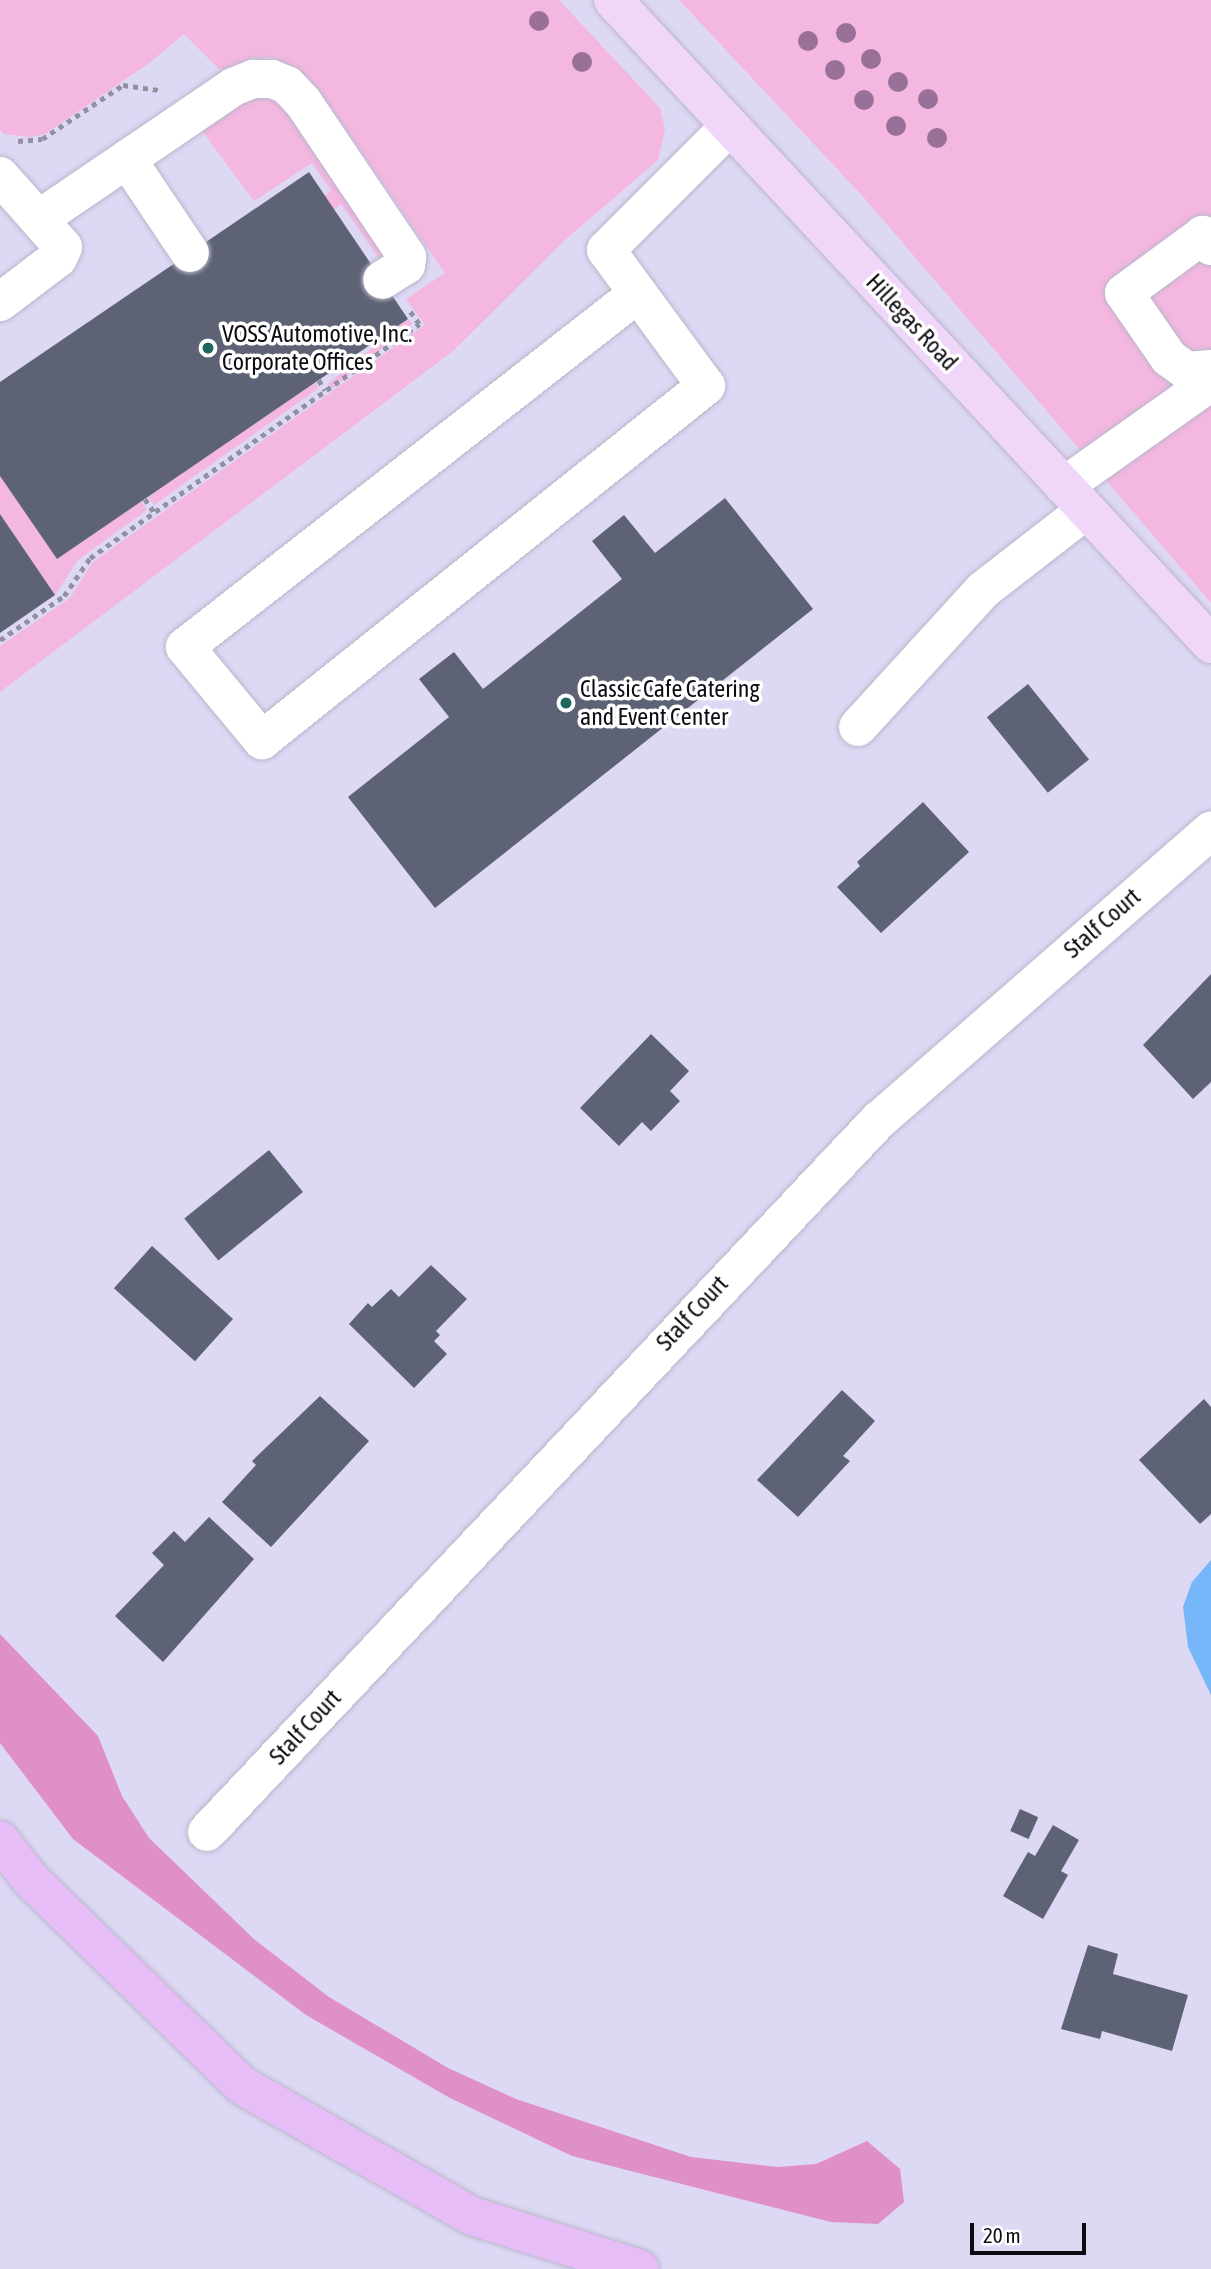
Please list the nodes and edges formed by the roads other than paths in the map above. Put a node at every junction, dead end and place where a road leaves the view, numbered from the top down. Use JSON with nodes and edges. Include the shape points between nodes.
{"nodes":[{"id":1,"x":613,"y":0,"type":"edge"},
{"id":2,"x":730,"y":126,"type":"junction"},
{"id":3,"x":127,"y":159,"type":"junction"},
{"id":4,"x":0,"y":176,"type":"edge"},
{"id":5,"x":39,"y":219,"type":"junction"},
{"id":6,"x":1211,"y":246,"type":"edge"},
{"id":7,"x":190,"y":253,"type":"dead end"},
{"id":8,"x":394,"y":293,"type":"road end"},
{"id":9,"x":636,"y":295,"type":"junction"},
{"id":10,"x":0,"y":302,"type":"edge"},
{"id":11,"x":1211,"y":369,"type":"edge"},
{"id":12,"x":1211,"y":382,"type":"edge"},
{"id":13,"x":1075,"y":498,"type":"junction"},
{"id":14,"x":1211,"y":644,"type":"edge"},
{"id":15,"x":858,"y":727,"type":"dead end"},
{"id":16,"x":1211,"y":830,"type":"edge"},
{"id":17,"x":207,"y":1832,"type":"dead end"},
{"id":18,"x":0,"y":1840,"type":"edge"},
{"id":19,"x":640,"y":2269,"type":"edge"}],
"edges":[{"from":1,"to":2,"type":"main road","name":"Hillegas Road"},
{"from":2,"to":9,"type":"street","via":[[606,250]]},
{"from":2,"to":13,"type":"main road","name":"Hillegas Road"},
{"from":3,"to":5,"type":"street"},
{"from":3,"to":7,"type":"street"},
{"from":3,"to":8,"type":"street","via":[[233,87],[253,79],[287,85],[316,120],[407,257]]},
{"from":4,"to":5,"type":"street"},
{"from":5,"to":10,"type":"street","via":[[63,247],[58,258]]},
{"from":6,"to":11,"type":"street","via":[[1203,235],[1124,293],[1169,358],[1187,371]]},
{"from":9,"to":9,"type":"street","via":[[706,386],[262,740],[185,647]]},
{"from":12,"to":13,"type":"street"},
{"from":13,"to":14,"type":"main road","name":"Hillegas Road"},
{"from":13,"to":15,"type":"street"},
{"from":16,"to":17,"type":"street","name":"Stalf Court","via":[[965,1040],[878,1121]]},
{"from":18,"to":19,"type":"highway","via":[[30,1879],[243,2086],[472,2216]]}]}
